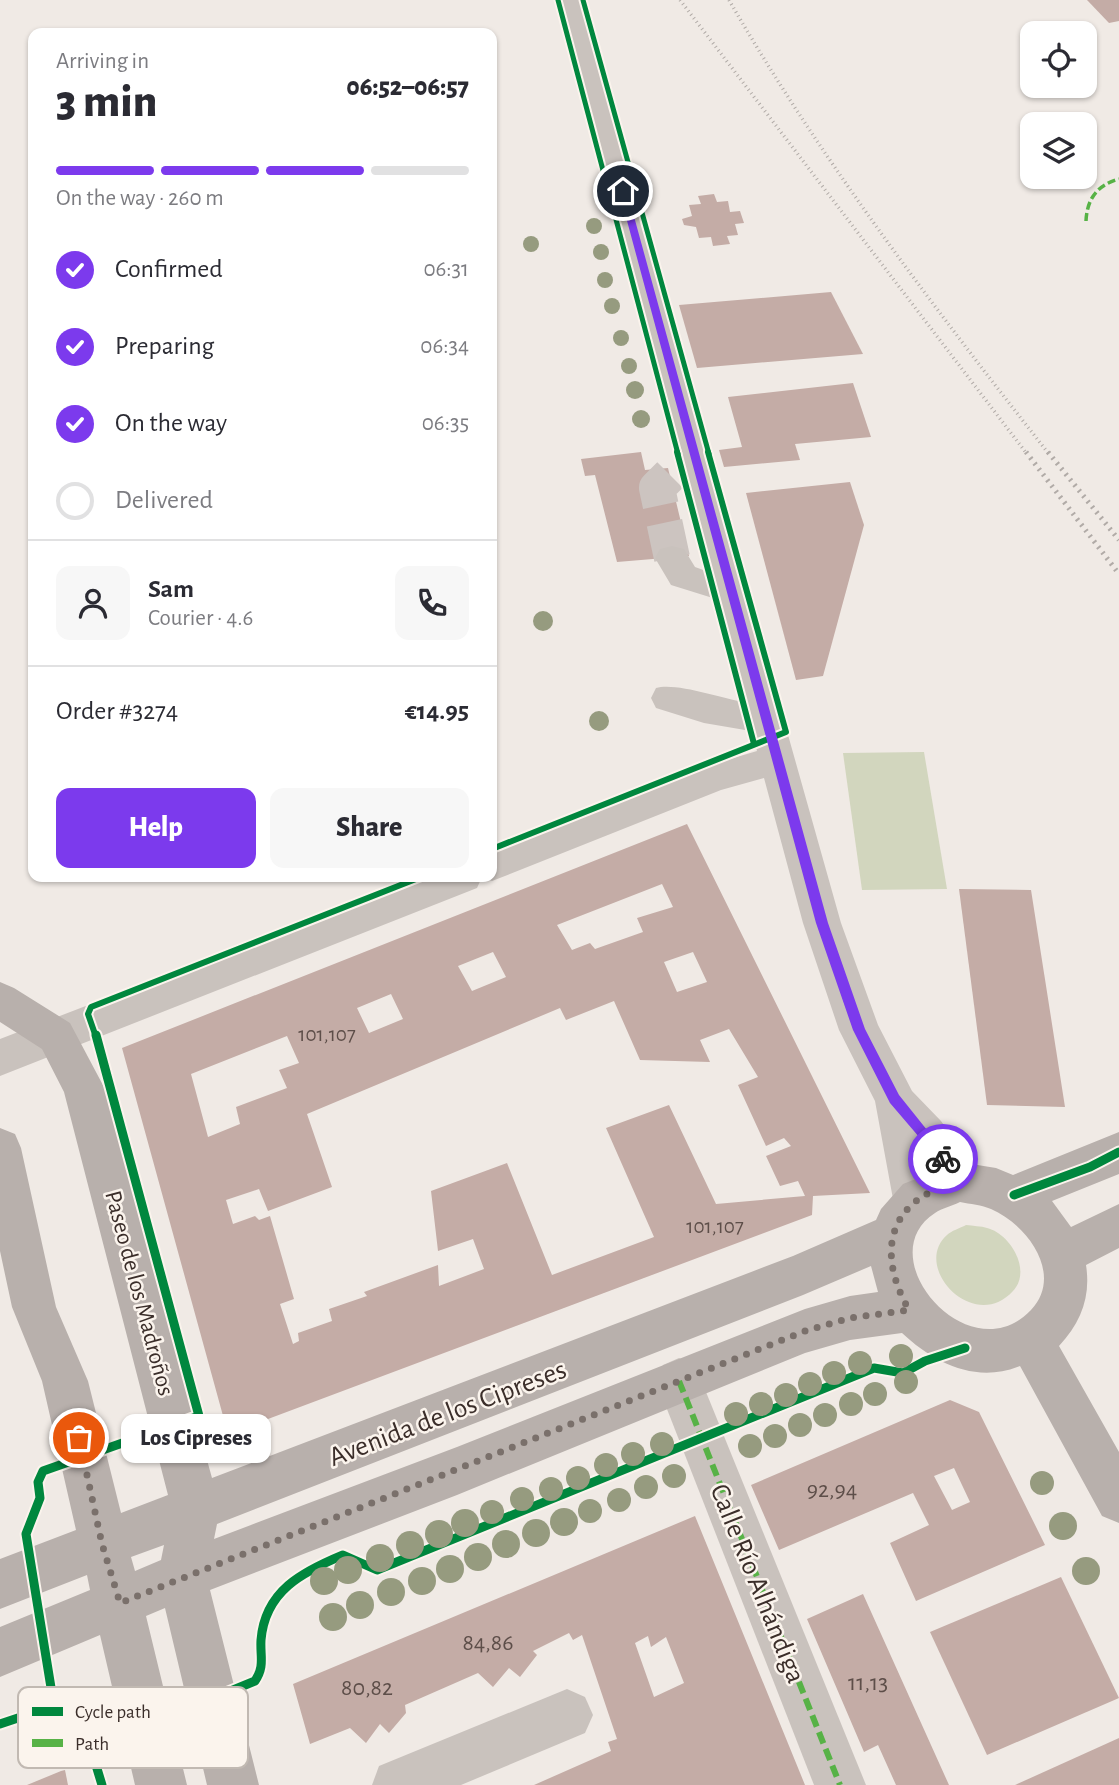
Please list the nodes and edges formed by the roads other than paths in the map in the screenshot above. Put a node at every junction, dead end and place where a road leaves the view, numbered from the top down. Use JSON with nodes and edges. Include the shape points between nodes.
{"nodes":[{"id":1,"x":569,"y":0,"type":"edge"},
{"id":2,"x":672,"y":558,"type":"tunnel mouth"},
{"id":3,"x":732,"y":591,"type":"junction"},
{"id":4,"x":669,"y":698,"type":"dead end"},
{"id":5,"x":767,"y":720,"type":"junction"},
{"id":6,"x":778,"y":759,"type":"junction"},
{"id":7,"x":497,"y":863,"type":"edge"},
{"id":8,"x":450,"y":882,"type":"edge"},
{"id":9,"x":0,"y":1000,"type":"edge"},
{"id":10,"x":56,"y":1037,"type":"junction"},
{"id":11,"x":0,"y":1058,"type":"edge"},
{"id":12,"x":895,"y":1099,"type":"junction"},
{"id":13,"x":0,"y":1148,"type":"edge"},
{"id":14,"x":1119,"y":1152,"type":"edge"},
{"id":15,"x":959,"y":1182,"type":"junction"},
{"id":16,"x":1014,"y":1195,"type":"junction"},
{"id":17,"x":904,"y":1217,"type":"junction"},
{"id":18,"x":1119,"y":1225,"type":"edge"},
{"id":19,"x":1063,"y":1254,"type":"junction"},
{"id":20,"x":909,"y":1310,"type":"junction"},
{"id":21,"x":1031,"y":1341,"type":"junction"},
{"id":22,"x":678,"y":1381,"type":"junction"},
{"id":23,"x":1119,"y":1499,"type":"edge"},
{"id":24,"x":196,"y":1509,"type":"junction"},
{"id":25,"x":102,"y":1544,"type":"junction"},
{"id":26,"x":183,"y":1576,"type":"junction"},
{"id":27,"x":0,"y":1584,"type":"edge"},
{"id":28,"x":120,"y":1603,"type":"junction"},
{"id":29,"x":0,"y":1652,"type":"edge"},
{"id":30,"x":139,"y":1687,"type":"edge"},
{"id":31,"x":210,"y":1687,"type":"edge"},
{"id":32,"x":567,"y":1715,"type":"dead end"},
{"id":33,"x":398,"y":1785,"type":"edge"},
{"id":34,"x":840,"y":1785,"type":"edge"}],
"edges":[{"from":1,"to":3,"type":"street","via":[[684,470]]},
{"from":2,"to":3,"type":"street","via":[[683,576]]},
{"from":3,"to":5,"type":"street"},
{"from":4,"to":5,"type":"street"},
{"from":5,"to":6,"type":"street"},
{"from":6,"to":7,"type":"street","via":[[713,778]]},
{"from":6,"to":12,"type":"street","via":[[849,1006]]},
{"from":8,"to":10,"type":"street"},
{"from":9,"to":10,"type":"main road","name":"Paseo de los Madroños"},
{"from":10,"to":11,"type":"street"},
{"from":10,"to":24,"type":"main road","name":"Paseo de los Madroños","via":[[84,1089]]},
{"from":12,"to":15,"type":"street"},
{"from":12,"to":17,"type":"street"},
{"from":13,"to":25,"type":"main road","via":[[34,1307],[65,1381]]},
{"from":14,"to":16,"type":"main road"},
{"from":15,"to":16,"type":"main road","via":[[978,1182]]},
{"from":15,"to":17,"type":"main road","via":[[936,1187]]},
{"from":16,"to":19,"type":"main road","via":[[1035,1210]]},
{"from":17,"to":20,"type":"main road","via":[[890,1260],[895,1286]]},
{"from":17,"to":24,"type":"main road","name":"Avenida de los Cipreses","via":[[803,1275]]},
{"from":18,"to":19,"type":"main road"},
{"from":19,"to":21,"type":"main road","via":[[1067,1280],[1062,1304],[1050,1326]]},
{"from":20,"to":21,"type":"main road","via":[[934,1333],[965,1348],[1000,1351]]},
{"from":20,"to":22,"type":"main road","via":[[850,1318],[805,1331]]},
{"from":21,"to":23,"type":"main road"},
{"from":22,"to":26,"type":"main road","via":[[457,1472]]},
{"from":22,"to":34,"type":"street","name":"Calle Río Alhándiga"},
{"from":24,"to":25,"type":"main road","name":"Avenida de los Cipreses"},
{"from":24,"to":26,"type":"main road","name":"Paseo de los Madroños"},
{"from":25,"to":27,"type":"main road","name":"Avenida de los Cipreses"},
{"from":25,"to":28,"type":"main road"},
{"from":26,"to":28,"type":"main road"},
{"from":26,"to":31,"type":"main road","name":"Paseo de los Madroños"},
{"from":28,"to":29,"type":"main road"},
{"from":28,"to":30,"type":"main road"},
{"from":32,"to":33,"type":"street"}]}
